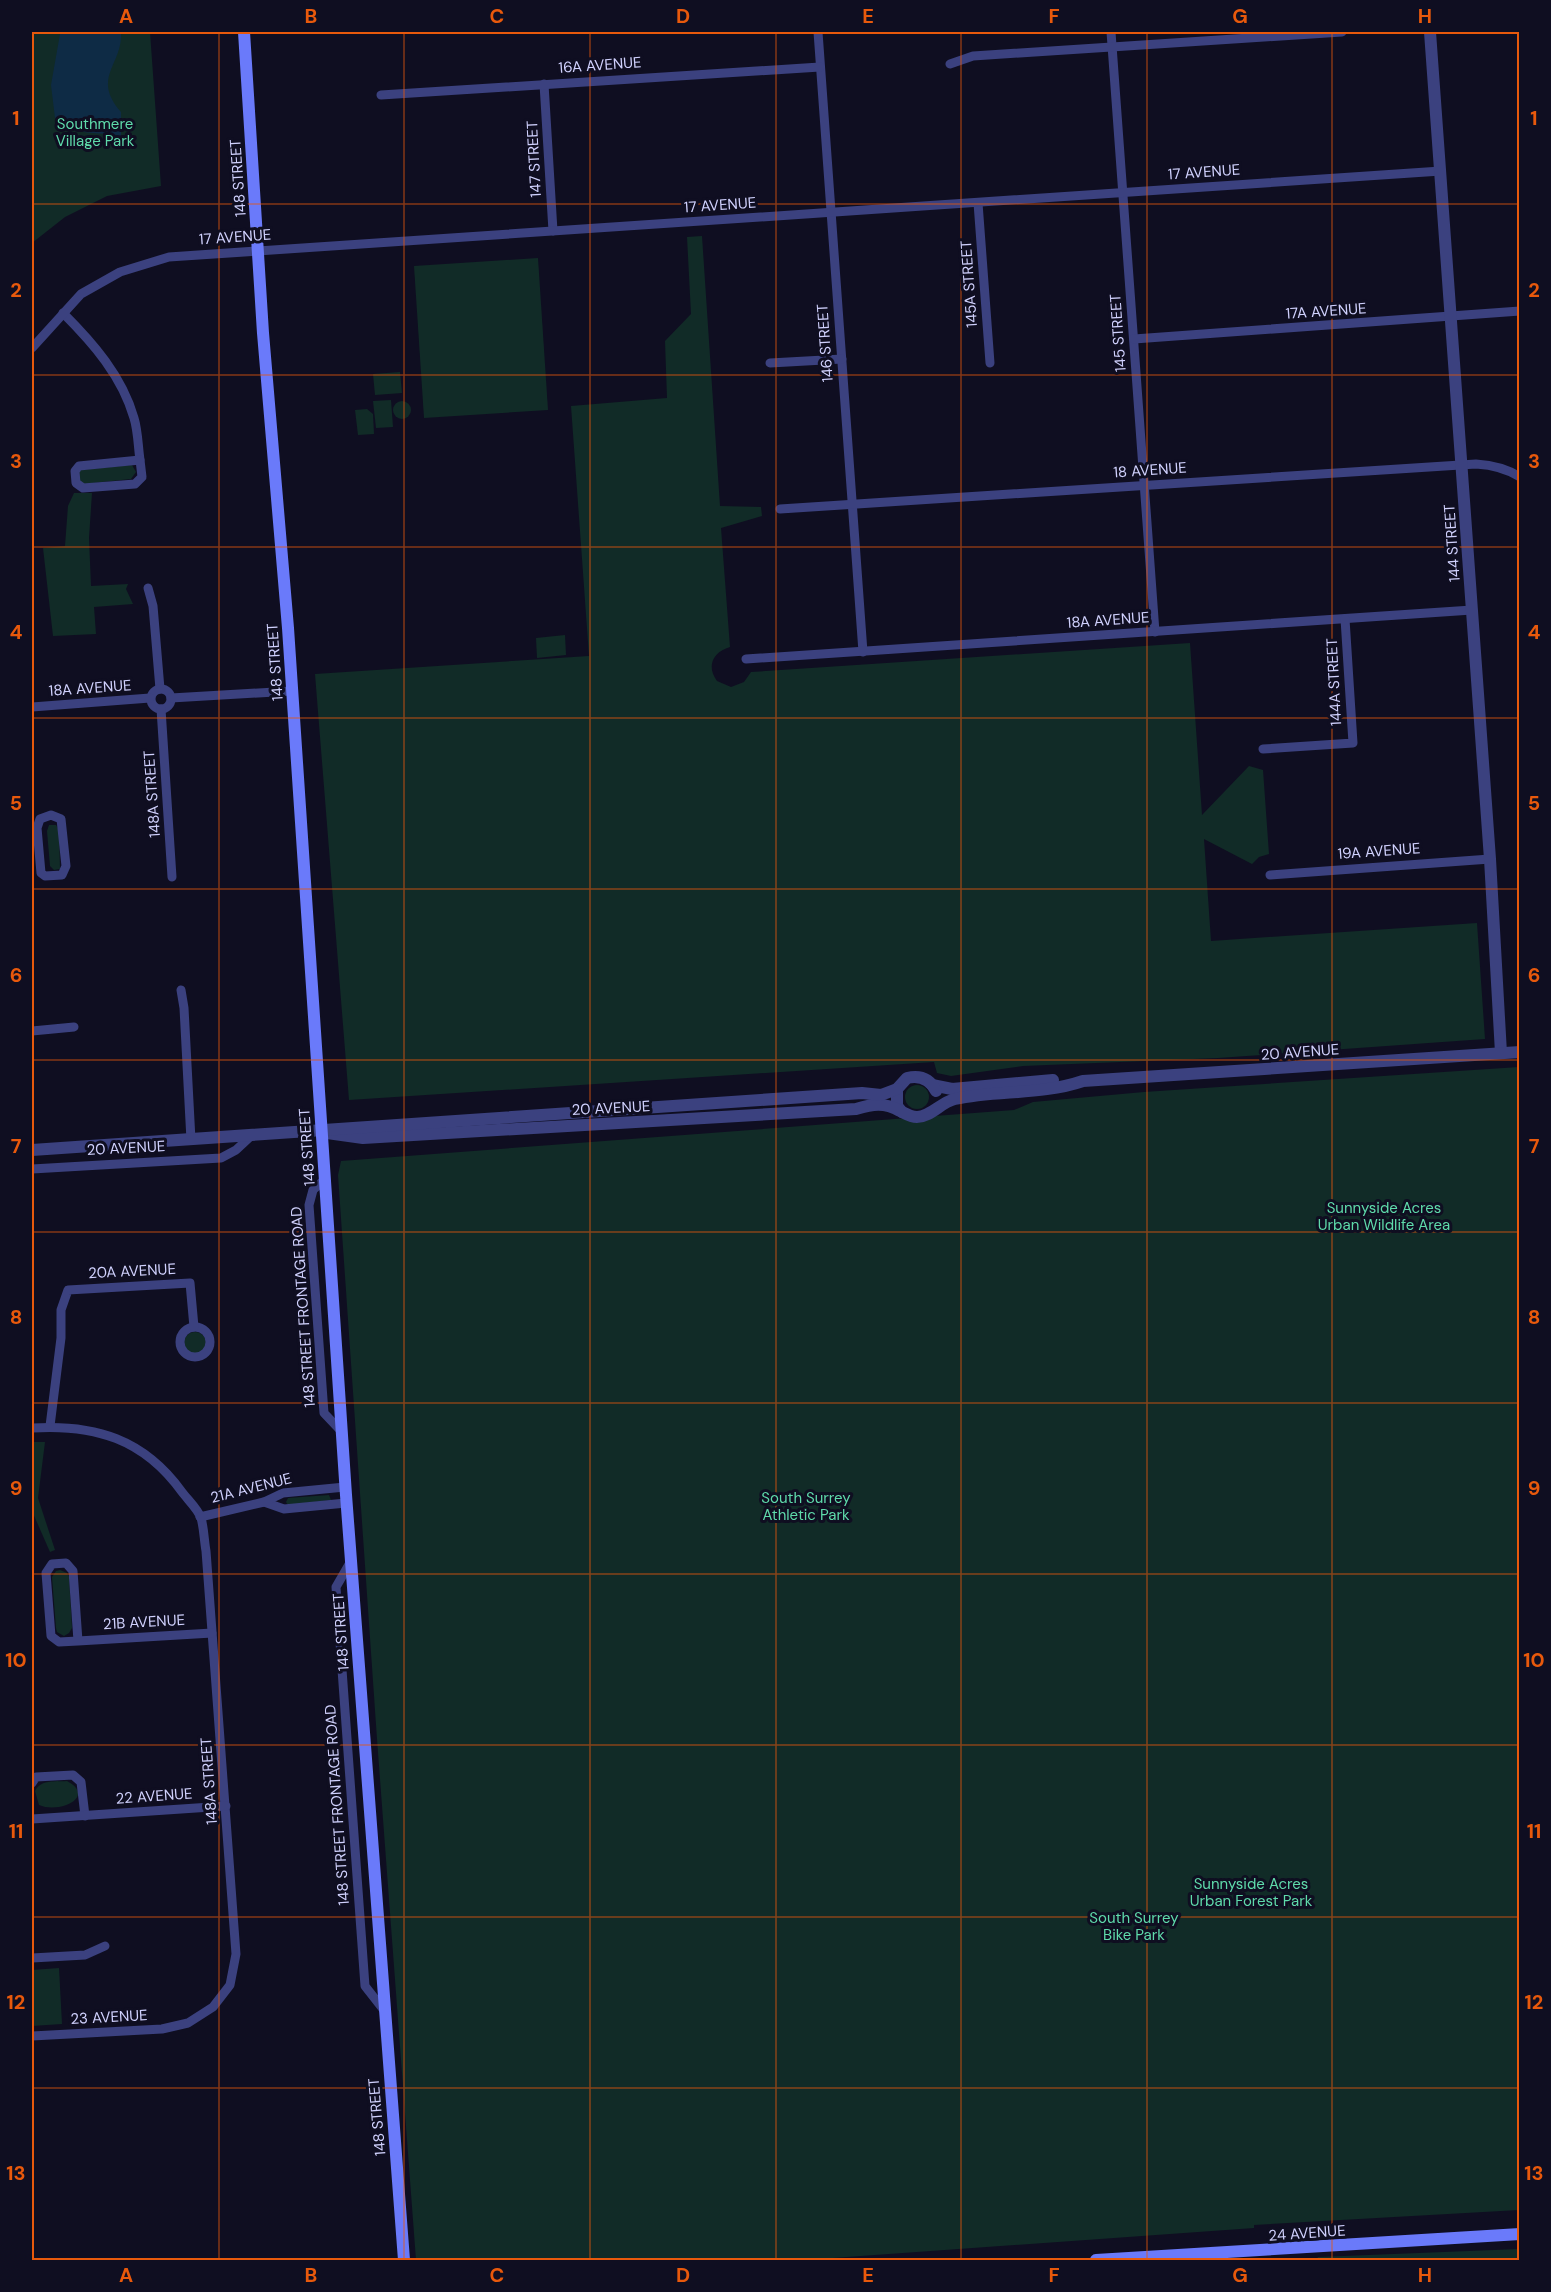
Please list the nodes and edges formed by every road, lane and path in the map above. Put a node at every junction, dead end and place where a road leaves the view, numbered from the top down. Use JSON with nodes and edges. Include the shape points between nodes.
{"nodes":[{"id":1,"x":243,"y":32,"type":"edge"},
{"id":2,"x":818,"y":32,"type":"edge"},
{"id":3,"x":1111,"y":32,"type":"edge"},
{"id":4,"x":1342,"y":32,"type":"edge"},
{"id":5,"x":1430,"y":32,"type":"edge"},
{"id":6,"x":1112,"y":46,"type":"junction"},
{"id":7,"x":950,"y":64,"type":"dead end"},
{"id":8,"x":820,"y":67,"type":"junction"},
{"id":9,"x":544,"y":84,"type":"junction"},
{"id":10,"x":381,"y":95,"type":"dead end"},
{"id":11,"x":1441,"y":171,"type":"junction"},
{"id":12,"x":1123,"y":192,"type":"junction"},
{"id":13,"x":978,"y":203,"type":"junction"},
{"id":14,"x":831,"y":212,"type":"junction"},
{"id":15,"x":553,"y":231,"type":"junction"},
{"id":16,"x":258,"y":250,"type":"junction"},
{"id":17,"x":1520,"y":312,"type":"edge"},
{"id":18,"x":63,"y":313,"type":"junction"},
{"id":19,"x":1450,"y":317,"type":"junction"},
{"id":20,"x":1134,"y":339,"type":"junction"},
{"id":21,"x":32,"y":348,"type":"edge"},
{"id":22,"x":842,"y":359,"type":"junction"},
{"id":23,"x":770,"y":363,"type":"dead end"},
{"id":24,"x":990,"y":363,"type":"dead end"},
{"id":25,"x":140,"y":460,"type":"junction"},
{"id":26,"x":1461,"y":465,"type":"junction"},
{"id":27,"x":1520,"y":477,"type":"edge"},
{"id":28,"x":1144,"y":486,"type":"junction"},
{"id":29,"x":853,"y":504,"type":"junction"},
{"id":30,"x":780,"y":509,"type":"dead end"},
{"id":31,"x":148,"y":588,"type":"dead end"},
{"id":32,"x":1472,"y":610,"type":"junction"},
{"id":33,"x":1345,"y":619,"type":"junction"},
{"id":34,"x":1155,"y":632,"type":"junction"},
{"id":35,"x":863,"y":652,"type":"junction"},
{"id":36,"x":746,"y":659,"type":"dead end"},
{"id":37,"x":160,"y":689,"type":"junction"},
{"id":38,"x":292,"y":690,"type":"junction"},
{"id":39,"x":150,"y":698,"type":"junction"},
{"id":40,"x":171,"y":698,"type":"junction"},
{"id":41,"x":32,"y":707,"type":"edge"},
{"id":42,"x":161,"y":709,"type":"junction"},
{"id":43,"x":1263,"y":749,"type":"dead end"},
{"id":44,"x":34,"y":828,"type":"edge"},
{"id":45,"x":1490,"y":860,"type":"junction"},
{"id":46,"x":1270,"y":875,"type":"dead end"},
{"id":47,"x":172,"y":877,"type":"dead end"},
{"id":48,"x":181,"y":990,"type":"dead end"},
{"id":49,"x":74,"y":1027,"type":"dead end"},
{"id":50,"x":32,"y":1031,"type":"edge"},
{"id":51,"x":1520,"y":1052,"type":"edge"},
{"id":52,"x":1501,"y":1053,"type":"junction"},
{"id":53,"x":1083,"y":1081,"type":"junction"},
{"id":54,"x":932,"y":1085,"type":"junction"},
{"id":55,"x":897,"y":1089,"type":"junction"},
{"id":56,"x":932,"y":1111,"type":"junction"},
{"id":57,"x":902,"y":1112,"type":"junction"},
{"id":58,"x":320,"y":1132,"type":"junction"},
{"id":59,"x":251,"y":1136,"type":"junction"},
{"id":60,"x":192,"y":1140,"type":"junction"},
{"id":61,"x":32,"y":1150,"type":"edge"},
{"id":62,"x":32,"y":1169,"type":"edge"},
{"id":63,"x":194,"y":1327,"type":"dead end"},
{"id":64,"x":50,"y":1426,"type":"junction"},
{"id":65,"x":32,"y":1428,"type":"edge"},
{"id":66,"x":345,"y":1488,"type":"junction"},
{"id":67,"x":264,"y":1502,"type":"junction"},
{"id":68,"x":346,"y":1503,"type":"junction"},
{"id":69,"x":200,"y":1517,"type":"junction"},
{"id":70,"x":212,"y":1633,"type":"junction"},
{"id":71,"x":78,"y":1641,"type":"junction"},
{"id":72,"x":32,"y":1783,"type":"edge"},
{"id":73,"x":226,"y":1806,"type":"junction"},
{"id":74,"x":85,"y":1816,"type":"junction"},
{"id":75,"x":32,"y":1819,"type":"edge"},
{"id":76,"x":105,"y":1946,"type":"dead end"},
{"id":77,"x":32,"y":1958,"type":"edge"},
{"id":78,"x":188,"y":2023,"type":"joint"},
{"id":79,"x":32,"y":2036,"type":"edge"},
{"id":80,"x":1520,"y":2234,"type":"edge"},
{"id":81,"x":404,"y":2260,"type":"edge"},
{"id":82,"x":1096,"y":2260,"type":"edge"}],
"edges":[{"from":1,"to":16,"type":"main road","name":"148 STREET"},
{"from":2,"to":8,"type":"street","name":"146 STREET"},
{"from":3,"to":6,"type":"street","name":"145 STREET"},
{"from":4,"to":6,"type":"street"},
{"from":5,"to":11,"type":"street","name":"144 STREET"},
{"from":6,"to":7,"type":"street","via":[[973,56]]},
{"from":6,"to":12,"type":"street","name":"145 STREET"},
{"from":8,"to":9,"type":"street","name":"16A AVENUE"},
{"from":8,"to":14,"type":"street","name":"146 STREET"},
{"from":9,"to":10,"type":"street","name":"16A AVENUE"},
{"from":9,"to":15,"type":"street","name":"147 STREET"},
{"from":11,"to":12,"type":"street","name":"17 AVENUE"},
{"from":11,"to":19,"type":"street","name":"144 STREET"},
{"from":12,"to":13,"type":"street","name":"17 AVENUE"},
{"from":12,"to":20,"type":"street","name":"145 STREET"},
{"from":13,"to":14,"type":"street","name":"17 AVENUE"},
{"from":13,"to":24,"type":"street","name":"145A STREET"},
{"from":14,"to":15,"type":"street","name":"17 AVENUE"},
{"from":14,"to":22,"type":"street","name":"146 STREET"},
{"from":15,"to":16,"type":"street","name":"17 AVENUE"},
{"from":16,"to":18,"type":"street","name":"17 AVENUE","via":[[154,261],[100,283],[81,294]]},
{"from":16,"to":38,"type":"main road","name":"148 STREET"},
{"from":17,"to":19,"type":"street","name":"17A AVENUE"},
{"from":18,"to":21,"type":"street","name":"17 AVENUE"},
{"from":18,"to":25,"type":"street","via":[[107,363],[119,383],[134,418]]},
{"from":19,"to":20,"type":"street","name":"17A AVENUE"},
{"from":19,"to":26,"type":"street","name":"144 STREET"},
{"from":20,"to":28,"type":"street","name":"145 STREET"},
{"from":22,"to":23,"type":"street"},
{"from":22,"to":29,"type":"street","name":"146 STREET"},
{"from":25,"to":25,"type":"street","via":[[80,466],[75,471],[76,483],[83,488],[135,484],[142,477]]},
{"from":26,"to":27,"type":"street","name":"18 AVENUE","via":[[1493,466]]},
{"from":26,"to":28,"type":"street","name":"18 AVENUE"},
{"from":26,"to":32,"type":"street","name":"144 STREET"},
{"from":28,"to":29,"type":"street","name":"18 AVENUE"},
{"from":28,"to":34,"type":"street","name":"145 STREET"},
{"from":29,"to":30,"type":"street","name":"18 AVENUE"},
{"from":29,"to":35,"type":"street","name":"146 STREET"},
{"from":31,"to":37,"type":"street"},
{"from":32,"to":33,"type":"street","name":"18A AVENUE"},
{"from":32,"to":45,"type":"street","name":"144 STREET"},
{"from":33,"to":34,"type":"street","name":"18A AVENUE"},
{"from":33,"to":43,"type":"street","name":"144A STREET","via":[[1353,743]]},
{"from":34,"to":35,"type":"street","name":"18A AVENUE"},
{"from":35,"to":36,"type":"street","name":"18A AVENUE"},
{"from":37,"to":39,"type":"street"},
{"from":37,"to":40,"type":"street"},
{"from":38,"to":40,"type":"street"},
{"from":38,"to":58,"type":"main road","name":"148 STREET"},
{"from":39,"to":41,"type":"street","name":"18A AVENUE"},
{"from":39,"to":42,"type":"street","via":[[154,707]]},
{"from":40,"to":42,"type":"street"},
{"from":42,"to":47,"type":"street","name":"148A STREET"},
{"from":44,"to":44,"type":"street","via":[[44,816],[61,819],[66,866],[62,875],[41,873]]},
{"from":45,"to":46,"type":"street","name":"19A AVENUE"},
{"from":45,"to":52,"type":"street","name":"144 STREET"},
{"from":48,"to":60,"type":"street"},
{"from":49,"to":50,"type":"street"},
{"from":51,"to":52,"type":"street","name":"20 AVENUE"},
{"from":52,"to":53,"type":"street","name":"20 AVENUE"},
{"from":53,"to":54,"type":"street","name":"20 AVENUE","via":[[1070,1078],[952,1089]]},
{"from":53,"to":56,"type":"street","name":"20 AVENUE","via":[[953,1099]]},
{"from":54,"to":55,"type":"street","via":[[914,1076]]},
{"from":54,"to":56,"type":"street","via":[[937,1097]]},
{"from":55,"to":57,"type":"street","via":[[897,1106]]},
{"from":55,"to":58,"type":"street","name":"20 AVENUE","via":[[880,1095],[862,1093],[391,1124]]},
{"from":56,"to":57,"type":"street","via":[[917,1117]]},
{"from":57,"to":58,"type":"street","name":"20 AVENUE","via":[[881,1103],[856,1109],[363,1138]]},
{"from":58,"to":59,"type":"street","name":"20 AVENUE"},
{"from":58,"to":66,"type":"main road","name":"148 STREET"},
{"from":59,"to":60,"type":"street","name":"20 AVENUE"},
{"from":59,"to":62,"type":"street","name":"20 AVENUE","via":[[221,1158]]},
{"from":60,"to":61,"type":"street","name":"20 AVENUE"},
{"from":63,"to":64,"type":"street","name":"20A AVENUE","via":[[190,1283],[68,1290],[61,1310],[62,1338]]},
{"from":64,"to":65,"type":"street"},
{"from":64,"to":69,"type":"street","via":[[95,1431],[147,1454],[168,1472]]},
{"from":66,"to":67,"type":"street","name":"21A AVENUE","via":[[283,1493]]},
{"from":66,"to":68,"type":"main road","name":"148 STREET"},
{"from":67,"to":68,"type":"street","via":[[284,1509]]},
{"from":67,"to":69,"type":"street","name":"21A AVENUE"},
{"from":68,"to":81,"type":"main road","name":"148 STREET"},
{"from":69,"to":70,"type":"street","name":"148A STREET"},
{"from":70,"to":71,"type":"street","name":"21B AVENUE"},
{"from":70,"to":73,"type":"street","name":"148A STREET"},
{"from":71,"to":71,"type":"street","name":"21B AVENUE","via":[[59,1642],[51,1636],[46,1574],[51,1564],[66,1563],[73,1571]]},
{"from":72,"to":74,"type":"street","via":[[36,1777],[73,1775],[81,1782]]},
{"from":73,"to":74,"type":"street","name":"22 AVENUE"},
{"from":73,"to":78,"type":"street","name":"148A STREET","via":[[236,1954],[230,1985],[213,2007]]},
{"from":74,"to":75,"type":"street","name":"22 AVENUE"},
{"from":76,"to":77,"type":"street","via":[[85,1955]]},
{"from":78,"to":79,"type":"street","name":"23 AVENUE","via":[[162,2029]]},
{"from":80,"to":82,"type":"main road","name":"24 AVENUE"}]}
